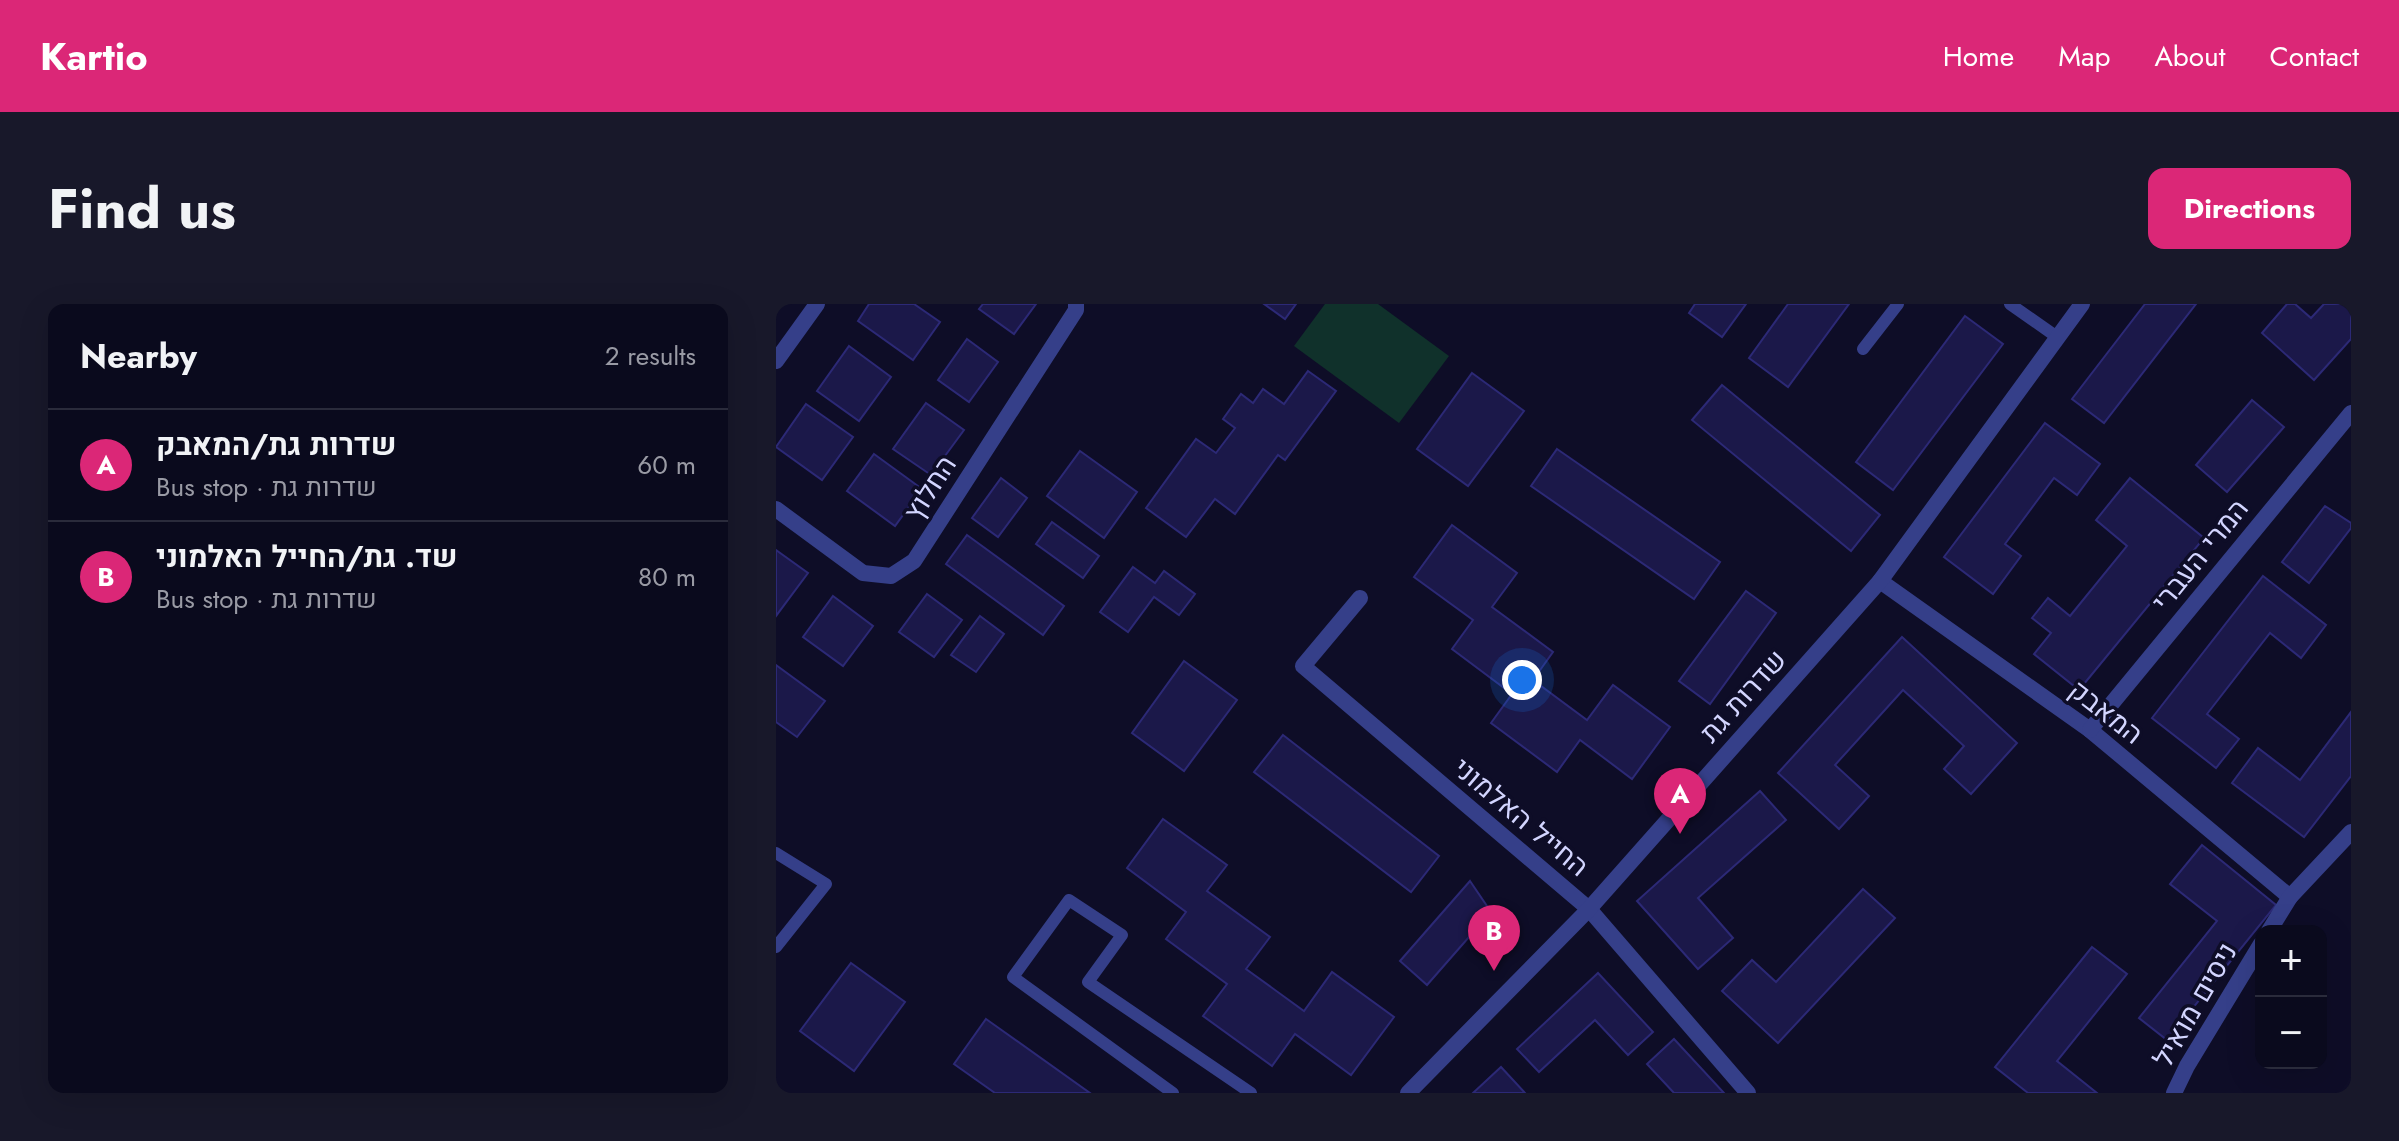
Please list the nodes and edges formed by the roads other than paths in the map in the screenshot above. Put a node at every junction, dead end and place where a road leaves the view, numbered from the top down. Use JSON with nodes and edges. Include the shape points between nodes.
{"nodes":[{"id":1,"x":817,"y":304,"type":"edge"},
{"id":2,"x":1076,"y":304,"type":"edge"},
{"id":3,"x":1898,"y":304,"type":"edge"},
{"id":4,"x":2010,"y":304,"type":"edge"},
{"id":5,"x":2082,"y":304,"type":"edge"},
{"id":6,"x":2057,"y":337,"type":"junction"},
{"id":7,"x":1863,"y":349,"type":"dead end"},
{"id":8,"x":776,"y":361,"type":"edge"},
{"id":9,"x":2351,"y":413,"type":"edge"},
{"id":10,"x":776,"y":509,"type":"edge"},
{"id":11,"x":1880,"y":581,"type":"junction"},
{"id":12,"x":1360,"y":598,"type":"dead end"},
{"id":13,"x":2090,"y":730,"type":"junction"},
{"id":14,"x":2351,"y":832,"type":"edge"},
{"id":15,"x":776,"y":853,"type":"edge"},
{"id":16,"x":2290,"y":897,"type":"junction"},
{"id":17,"x":1589,"y":909,"type":"junction"},
{"id":18,"x":2273,"y":925,"type":"edge"},
{"id":19,"x":776,"y":947,"type":"edge"},
{"id":20,"x":2255,"y":954,"type":"edge"},
{"id":21,"x":1173,"y":1093,"type":"edge"},
{"id":22,"x":1251,"y":1093,"type":"edge"},
{"id":23,"x":1408,"y":1093,"type":"edge"},
{"id":24,"x":1748,"y":1093,"type":"edge"},
{"id":25,"x":2174,"y":1093,"type":"edge"}],
"edges":[{"from":1,"to":8,"type":"street"},
{"from":2,"to":10,"type":"street","name":"החלוץ","via":[[914,561],[891,576],[863,573]]},
{"from":3,"to":7,"type":"lane"},
{"from":4,"to":6,"type":"lane"},
{"from":5,"to":6,"type":"street","name":"שדרות גת"},
{"from":6,"to":11,"type":"street","name":"שדרות גת"},
{"from":9,"to":13,"type":"street","name":"המרי העברי"},
{"from":11,"to":13,"type":"street","name":"המאבק"},
{"from":11,"to":17,"type":"street","name":"שדרות גת"},
{"from":12,"to":17,"type":"street","name":"החייל האלמוני","via":[[1303,666]]},
{"from":13,"to":16,"type":"street","name":"המאבק"},
{"from":14,"to":16,"type":"street","name":"ניסים מואיל"},
{"from":15,"to":19,"type":"lane","via":[[826,884]]},
{"from":16,"to":18,"type":"street","name":"ניסים מואיל"},
{"from":17,"to":23,"type":"street","name":"שדרות גת"},
{"from":17,"to":24,"type":"street","name":"החייל האלמוני"},
{"from":20,"to":25,"type":"street","name":"ניסים מואיל"},
{"from":21,"to":22,"type":"lane","via":[[1013,977],[1069,900],[1122,935],[1088,982]]}]}
